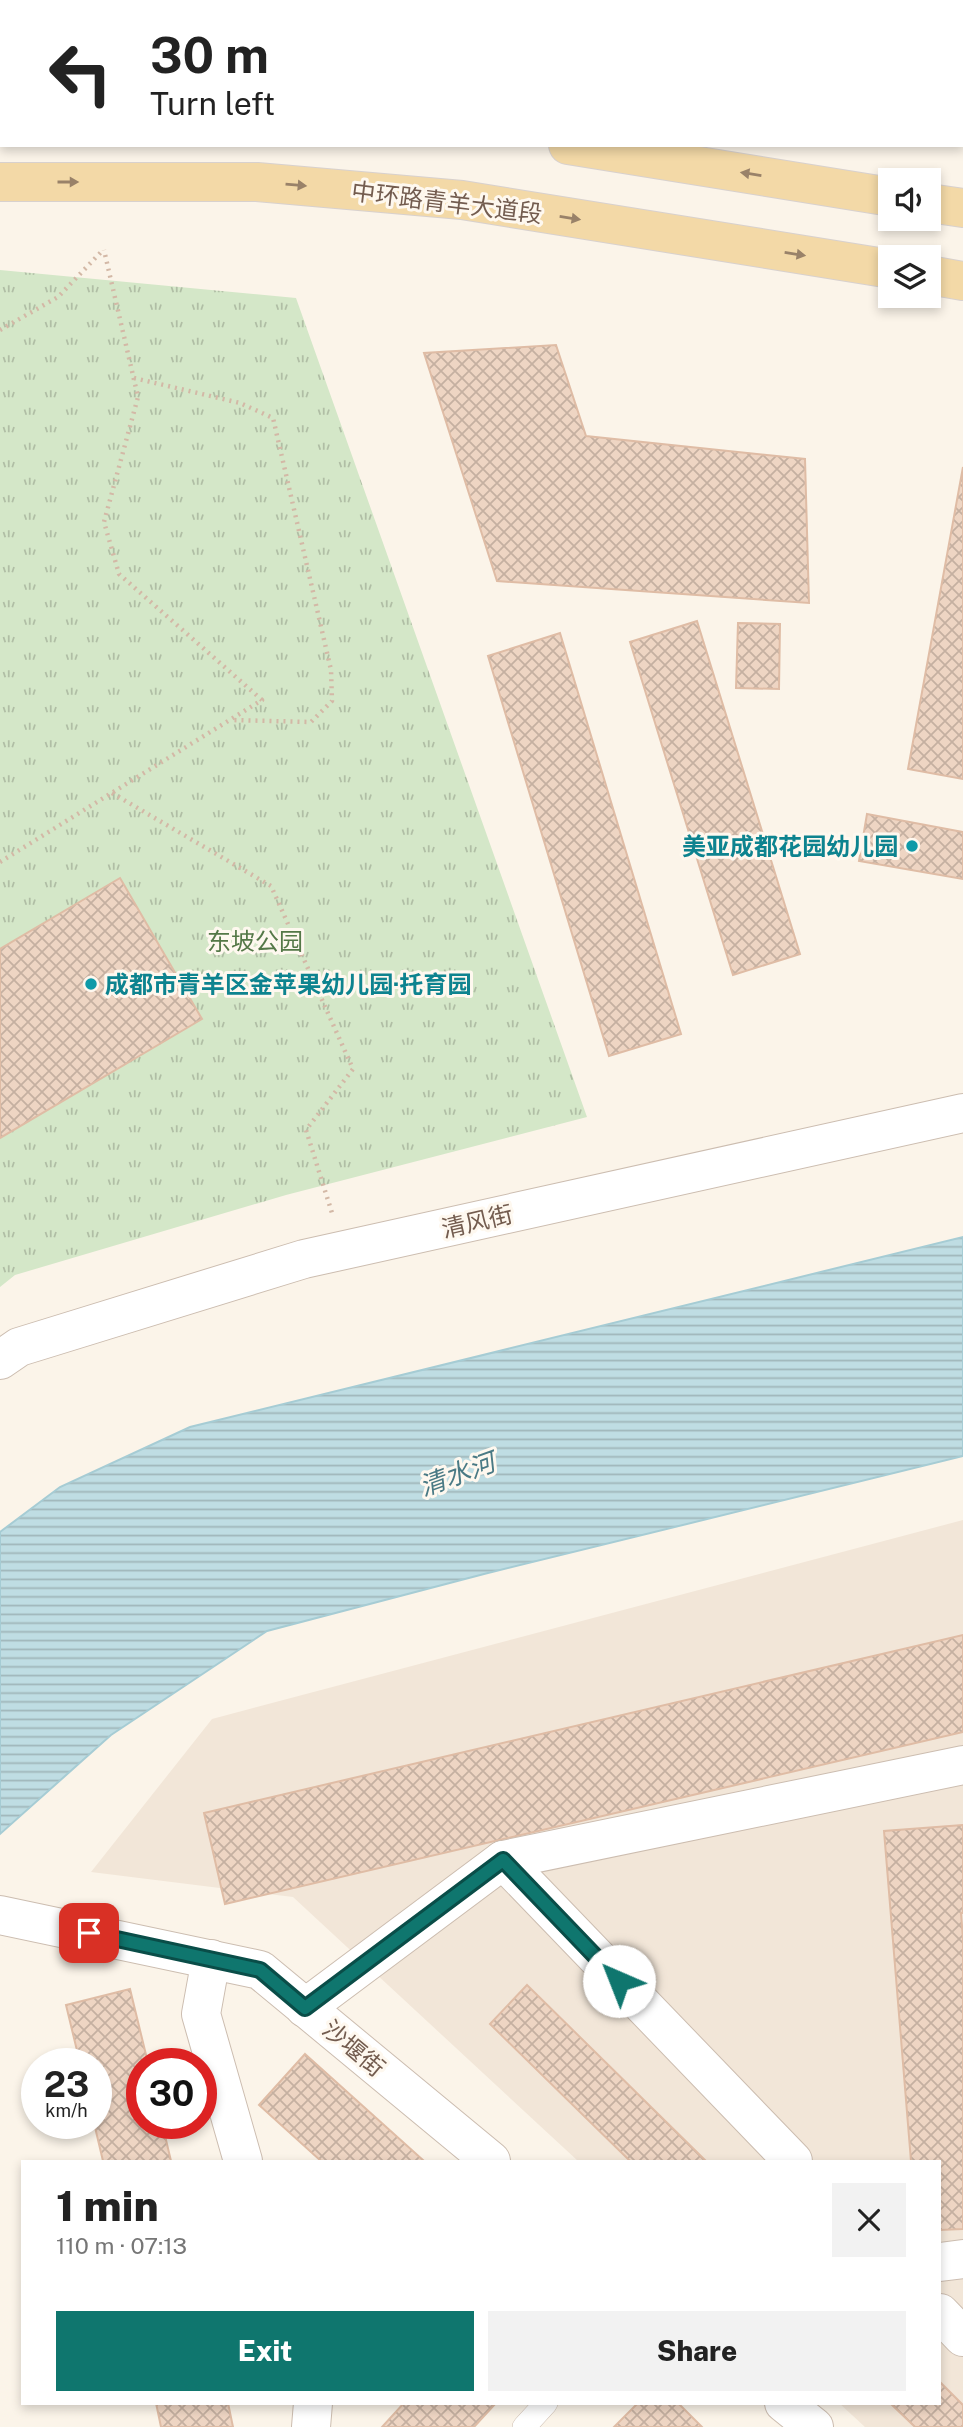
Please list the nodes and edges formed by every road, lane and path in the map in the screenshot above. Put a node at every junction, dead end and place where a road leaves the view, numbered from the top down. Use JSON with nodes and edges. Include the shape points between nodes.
{"nodes":[{"id":1,"x":580,"y":147,"type":"edge"},
{"id":2,"x":0,"y":182,"type":"edge"},
{"id":3,"x":878,"y":195,"type":"edge"},
{"id":4,"x":941,"y":205,"type":"edge"},
{"id":5,"x":963,"y":208,"type":"edge"},
{"id":6,"x":878,"y":267,"type":"edge"},
{"id":7,"x":941,"y":277,"type":"edge"},
{"id":8,"x":963,"y":281,"type":"edge"},
{"id":9,"x":0,"y":330,"type":"edge"},
{"id":10,"x":134,"y":378,"type":"junction"},
{"id":11,"x":230,"y":720,"type":"junction"},
{"id":12,"x":112,"y":793,"type":"junction"},
{"id":13,"x":0,"y":862,"type":"edge"},
{"id":14,"x":963,"y":1113,"type":"edge"},
{"id":15,"x":343,"y":1250,"type":"junction"},
{"id":16,"x":0,"y":1360,"type":"edge"},
{"id":17,"x":963,"y":1765,"type":"edge"},
{"id":18,"x":503,"y":1860,"type":"junction"},
{"id":19,"x":0,"y":1915,"type":"edge"},
{"id":20,"x":211,"y":1959,"type":"junction"},
{"id":21,"x":305,"y":2008,"type":"junction"},
{"id":22,"x":243,"y":2160,"type":"edge"},
{"id":23,"x":490,"y":2160,"type":"edge"},
{"id":24,"x":792,"y":2160,"type":"edge"},
{"id":25,"x":963,"y":2259,"type":"edge"},
{"id":26,"x":941,"y":2262,"type":"edge"},
{"id":27,"x":941,"y":2314,"type":"edge"},
{"id":28,"x":963,"y":2337,"type":"edge"},
{"id":29,"x":313,"y":2405,"type":"edge"},
{"id":30,"x":544,"y":2405,"type":"edge"},
{"id":31,"x":786,"y":2405,"type":"edge"},
{"id":32,"x":311,"y":2427,"type":"edge"},
{"id":33,"x":523,"y":2427,"type":"edge"},
{"id":34,"x":814,"y":2427,"type":"edge"}],
"edges":[{"from":3,"to":1,"type":"main road","one_way":true},
{"from":2,"to":6,"type":"main road","name":"中环路青羊大道段","one_way":true,"via":[[257,182],[462,200]]},
{"from":4,"to":5,"type":"main road"},
{"from":7,"to":8,"type":"main road"},
{"from":9,"to":10,"type":"path","via":[[58,296],[104,250]]},
{"from":10,"to":11,"type":"path","via":[[138,397],[104,522],[119,574],[262,700]]},
{"from":10,"to":11,"type":"path","via":[[240,403],[273,418],[331,670],[331,701],[311,722]]},
{"from":11,"to":12,"type":"path"},
{"from":12,"to":13,"type":"path"},
{"from":12,"to":15,"type":"path","via":[[271,886],[353,1069],[306,1130]]},
{"from":14,"to":15,"type":"street","name":"清风街"},
{"from":15,"to":16,"type":"street","name":"清风街","via":[[19,1347]]},
{"from":17,"to":18,"type":"street"},
{"from":18,"to":21,"type":"street"},
{"from":18,"to":24,"type":"street"},
{"from":19,"to":20,"type":"street","name":"沙堰街"},
{"from":20,"to":21,"type":"street","name":"沙堰街","via":[[260,1970]]},
{"from":20,"to":22,"type":"street","via":[[201,2014]]},
{"from":21,"to":23,"type":"street","name":"沙堰街"},
{"from":25,"to":26,"type":"street"},
{"from":27,"to":28,"type":"street"},
{"from":29,"to":32,"type":"street"},
{"from":30,"to":33,"type":"lane"},
{"from":31,"to":34,"type":"street"}]}
